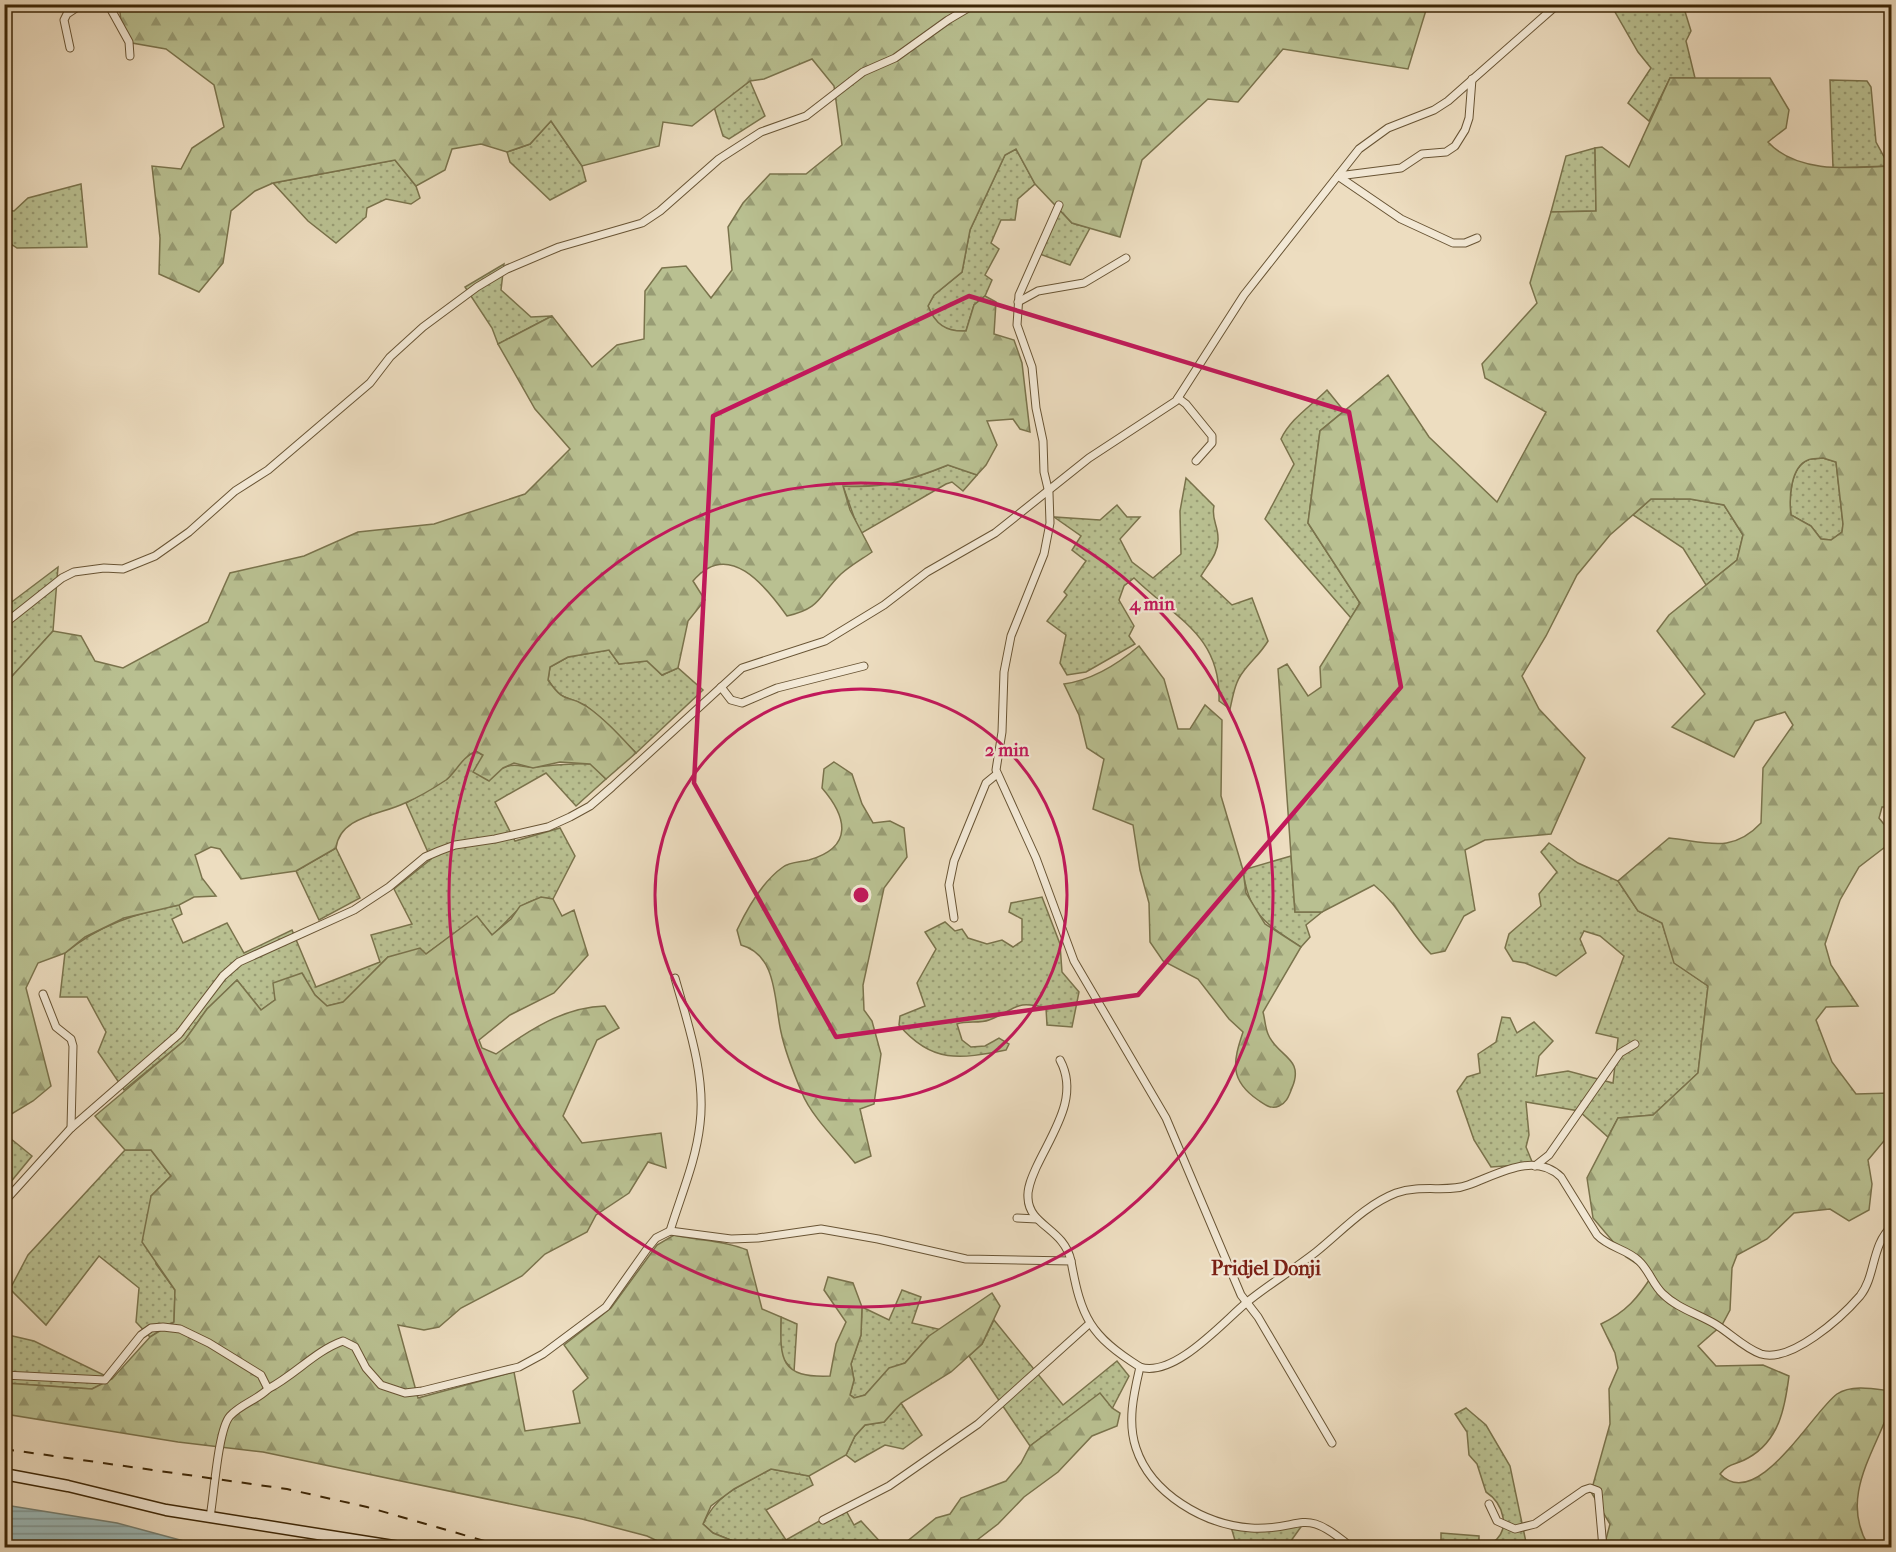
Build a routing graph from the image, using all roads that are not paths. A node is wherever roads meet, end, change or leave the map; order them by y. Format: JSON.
{"nodes":[{"id":1,"x":82,"y":4,"type":"edge"},
{"id":2,"x":108,"y":4,"type":"edge"},
{"id":3,"x":975,"y":4,"type":"edge"},
{"id":4,"x":1558,"y":4,"type":"edge"},
{"id":5,"x":70,"y":48,"type":"dead end"},
{"id":6,"x":130,"y":56,"type":"dead end"},
{"id":7,"x":1472,"y":80,"type":"junction"},
{"id":8,"x":1338,"y":176,"type":"junction"},
{"id":9,"x":1059,"y":204,"type":"dead end"},
{"id":10,"x":1477,"y":238,"type":"dead end"},
{"id":11,"x":1126,"y":258,"type":"dead end"},
{"id":12,"x":1018,"y":302,"type":"junction"},
{"id":13,"x":1178,"y":398,"type":"junction"},
{"id":14,"x":1196,"y":461,"type":"dead end"},
{"id":15,"x":1049,"y":493,"type":"junction"},
{"id":16,"x":4,"y":624,"type":"edge"},
{"id":17,"x":864,"y":666,"type":"dead end"},
{"id":18,"x":721,"y":687,"type":"junction"},
{"id":19,"x":997,"y":774,"type":"junction"},
{"id":20,"x":954,"y":918,"type":"dead end"},
{"id":21,"x":675,"y":978,"type":"dead end"},
{"id":22,"x":43,"y":994,"type":"dead end"},
{"id":23,"x":1635,"y":1044,"type":"dead end"},
{"id":24,"x":1060,"y":1060,"type":"dead end"},
{"id":25,"x":71,"y":1128,"type":"junction"},
{"id":26,"x":1535,"y":1166,"type":"junction"},
{"id":27,"x":4,"y":1202,"type":"edge"},
{"id":28,"x":1017,"y":1218,"type":"dead end"},
{"id":29,"x":1037,"y":1219,"type":"junction"},
{"id":30,"x":1892,"y":1226,"type":"edge"},
{"id":31,"x":670,"y":1231,"type":"junction"},
{"id":32,"x":1071,"y":1261,"type":"junction"},
{"id":33,"x":1247,"y":1303,"type":"junction"},
{"id":34,"x":1089,"y":1324,"type":"junction"},
{"id":35,"x":1140,"y":1367,"type":"junction"},
{"id":36,"x":4,"y":1375,"type":"edge"},
{"id":37,"x":268,"y":1389,"type":"junction"},
{"id":38,"x":1332,"y":1443,"type":"dead end"},
{"id":39,"x":4,"y":1474,"type":"edge"},
{"id":40,"x":1489,"y":1504,"type":"dead end"},
{"id":41,"x":210,"y":1517,"type":"junction"},
{"id":42,"x":823,"y":1521,"type":"dead end"},
{"id":43,"x":406,"y":1548,"type":"edge"},
{"id":44,"x":1352,"y":1548,"type":"edge"},
{"id":45,"x":1604,"y":1548,"type":"edge"}],
"edges":[{"from":1,"to":5,"type":"street"},
{"from":2,"to":6,"type":"street"},
{"from":3,"to":16,"type":"street"},
{"from":4,"to":7,"type":"street"},
{"from":7,"to":8,"type":"street"},
{"from":7,"to":8,"type":"street"},
{"from":8,"to":10,"type":"street"},
{"from":8,"to":13,"type":"street"},
{"from":9,"to":12,"type":"street"},
{"from":11,"to":12,"type":"street"},
{"from":12,"to":15,"type":"street"},
{"from":13,"to":14,"type":"street"},
{"from":13,"to":15,"type":"street"},
{"from":15,"to":18,"type":"street"},
{"from":15,"to":19,"type":"street"},
{"from":17,"to":18,"type":"street"},
{"from":18,"to":25,"type":"street"},
{"from":19,"to":20,"type":"street"},
{"from":19,"to":33,"type":"street"},
{"from":21,"to":31,"type":"street"},
{"from":22,"to":25,"type":"street"},
{"from":23,"to":26,"type":"street"},
{"from":24,"to":29,"type":"street"},
{"from":25,"to":27,"type":"street"},
{"from":26,"to":30,"type":"street"},
{"from":26,"to":33,"type":"street"},
{"from":28,"to":29,"type":"street"},
{"from":29,"to":32,"type":"street"},
{"from":31,"to":32,"type":"street"},
{"from":31,"to":37,"type":"street"},
{"from":32,"to":34,"type":"street"},
{"from":33,"to":35,"type":"street"},
{"from":33,"to":38,"type":"street"},
{"from":34,"to":35,"type":"street"},
{"from":34,"to":42,"type":"street"},
{"from":35,"to":44,"type":"street"},
{"from":36,"to":37,"type":"street"},
{"from":37,"to":41,"type":"street"},
{"from":39,"to":41,"type":"main road"},
{"from":40,"to":45,"type":"street"},
{"from":41,"to":43,"type":"main road"}]}
